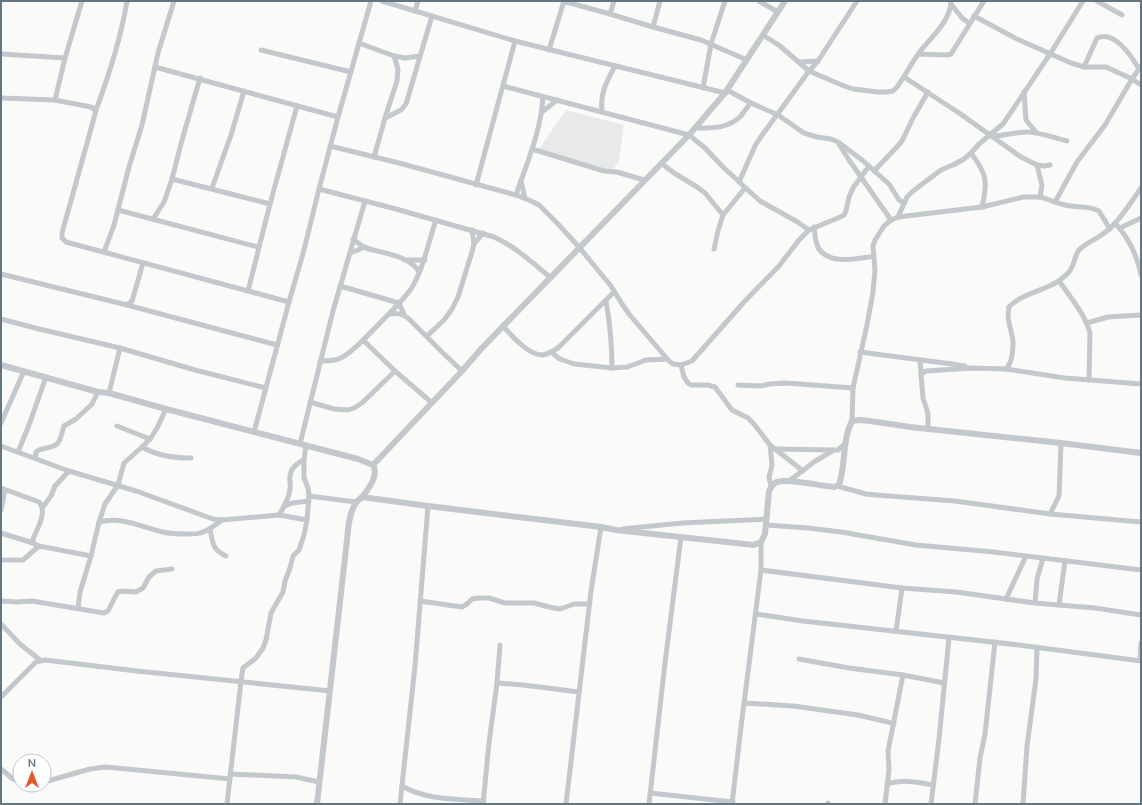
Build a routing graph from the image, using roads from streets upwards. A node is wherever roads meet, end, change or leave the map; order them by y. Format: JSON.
{"nodes":[{"id":1,"x":82,"y":1,"type":"edge"},
{"id":2,"x":127,"y":1,"type":"edge"},
{"id":3,"x":174,"y":1,"type":"edge"},
{"id":4,"x":371,"y":1,"type":"edge"},
{"id":5,"x":382,"y":1,"type":"edge"},
{"id":6,"x":418,"y":1,"type":"edge"},
{"id":7,"x":564,"y":1,"type":"edge"},
{"id":8,"x":614,"y":1,"type":"edge"},
{"id":9,"x":660,"y":1,"type":"edge"},
{"id":10,"x":725,"y":1,"type":"edge"},
{"id":11,"x":759,"y":1,"type":"edge"},
{"id":12,"x":785,"y":1,"type":"edge"},
{"id":13,"x":984,"y":1,"type":"edge"},
{"id":14,"x":1077,"y":1,"type":"edge"},
{"id":15,"x":1083,"y":1,"type":"edge"},
{"id":16,"x":1097,"y":1,"type":"edge"},
{"id":17,"x":855,"y":2,"type":"edge"},
{"id":18,"x":951,"y":2,"type":"edge"},
{"id":19,"x":1080,"y":7,"type":"junction"},
{"id":20,"x":415,"y":11,"type":"junction"},
{"id":21,"x":778,"y":12,"type":"junction"},
{"id":22,"x":610,"y":14,"type":"junction"},
{"id":23,"x":1122,"y":15,"type":"dead end"},
{"id":24,"x":432,"y":16,"type":"junction"},
{"id":25,"x":974,"y":16,"type":"junction"},
{"id":26,"x":969,"y":23,"type":"junction"},
{"id":27,"x":653,"y":27,"type":"junction"},
{"id":28,"x":763,"y":35,"type":"junction"},
{"id":29,"x":515,"y":41,"type":"junction"},
{"id":30,"x":359,"y":43,"type":"junction"},
{"id":31,"x":711,"y":44,"type":"junction"},
{"id":32,"x":261,"y":50,"type":"dead end"},
{"id":33,"x":549,"y":50,"type":"junction"},
{"id":34,"x":1,"y":54,"type":"edge"},
{"id":35,"x":919,"y":54,"type":"junction"},
{"id":36,"x":1050,"y":54,"type":"junction"},
{"id":37,"x":394,"y":56,"type":"junction"},
{"id":38,"x":420,"y":56,"type":"junction"},
{"id":39,"x":65,"y":58,"type":"junction"},
{"id":40,"x":747,"y":60,"type":"junction"},
{"id":41,"x":818,"y":61,"type":"junction"},
{"id":42,"x":800,"y":62,"type":"junction"},
{"id":43,"x":615,"y":66,"type":"junction"},
{"id":44,"x":155,"y":67,"type":"junction"},
{"id":45,"x":1084,"y":67,"type":"junction"},
{"id":46,"x":1140,"y":68,"type":"edge"},
{"id":47,"x":809,"y":71,"type":"junction"},
{"id":48,"x":351,"y":72,"type":"junction"},
{"id":49,"x":904,"y":77,"type":"junction"},
{"id":50,"x":200,"y":78,"type":"junction"},
{"id":51,"x":1132,"y":79,"type":"junction"},
{"id":52,"x":1141,"y":85,"type":"edge"},
{"id":53,"x":503,"y":86,"type":"junction"},
{"id":54,"x":703,"y":88,"type":"junction"},
{"id":55,"x":244,"y":91,"type":"junction"},
{"id":56,"x":726,"y":92,"type":"junction"},
{"id":57,"x":928,"y":92,"type":"junction"},
{"id":58,"x":1024,"y":92,"type":"junction"},
{"id":59,"x":543,"y":97,"type":"junction"},
{"id":60,"x":1,"y":98,"type":"edge"},
{"id":61,"x":55,"y":100,"type":"junction"},
{"id":62,"x":557,"y":100,"type":"junction"},
{"id":63,"x":751,"y":103,"type":"junction"},
{"id":64,"x":297,"y":106,"type":"junction"},
{"id":65,"x":96,"y":110,"type":"junction"},
{"id":66,"x":542,"y":112,"type":"junction"},
{"id":67,"x":602,"y":112,"type":"junction"},
{"id":68,"x":778,"y":115,"type":"junction"},
{"id":69,"x":338,"y":117,"type":"junction"},
{"id":70,"x":385,"y":118,"type":"junction"},
{"id":71,"x":695,"y":128,"type":"junction"},
{"id":72,"x":1036,"y":132,"type":"junction"},
{"id":73,"x":689,"y":135,"type":"junction"},
{"id":74,"x":992,"y":136,"type":"junction"},
{"id":75,"x":1067,"y":141,"type":"dead end"},
{"id":76,"x":838,"y":142,"type":"junction"},
{"id":77,"x":330,"y":146,"type":"junction"},
{"id":78,"x":532,"y":149,"type":"junction"},
{"id":79,"x":971,"y":153,"type":"junction"},
{"id":80,"x":374,"y":157,"type":"junction"},
{"id":81,"x":661,"y":163,"type":"junction"},
{"id":82,"x":1037,"y":165,"type":"junction"},
{"id":83,"x":1050,"y":165,"type":"dead end"},
{"id":84,"x":869,"y":166,"type":"junction"},
{"id":85,"x":874,"y":171,"type":"junction"},
{"id":86,"x":861,"y":177,"type":"junction"},
{"id":87,"x":172,"y":179,"type":"junction"},
{"id":88,"x":644,"y":180,"type":"junction"},
{"id":89,"x":521,"y":181,"type":"junction"},
{"id":90,"x":740,"y":182,"type":"junction"},
{"id":91,"x":476,"y":185,"type":"junction"},
{"id":92,"x":212,"y":188,"type":"junction"},
{"id":93,"x":745,"y":188,"type":"junction"},
{"id":94,"x":1141,"y":188,"type":"edge"},
{"id":95,"x":319,"y":189,"type":"junction"},
{"id":96,"x":516,"y":195,"type":"junction"},
{"id":97,"x":985,"y":196,"type":"junction"},
{"id":98,"x":1040,"y":197,"type":"junction"},
{"id":99,"x":524,"y":198,"type":"junction"},
{"id":100,"x":364,"y":201,"type":"junction"},
{"id":101,"x":1055,"y":202,"type":"junction"},
{"id":102,"x":904,"y":203,"type":"junction"},
{"id":103,"x":270,"y":204,"type":"junction"},
{"id":104,"x":992,"y":205,"type":"junction"},
{"id":105,"x":982,"y":207,"type":"junction"},
{"id":106,"x":118,"y":210,"type":"junction"},
{"id":107,"x":723,"y":215,"type":"junction"},
{"id":108,"x":898,"y":217,"type":"junction"},
{"id":109,"x":1141,"y":218,"type":"edge"},
{"id":110,"x":153,"y":219,"type":"junction"},
{"id":111,"x":436,"y":220,"type":"junction"},
{"id":112,"x":891,"y":220,"type":"junction"},
{"id":113,"x":1115,"y":223,"type":"junction"},
{"id":114,"x":814,"y":227,"type":"junction"},
{"id":115,"x":1120,"y":228,"type":"junction"},
{"id":116,"x":1110,"y":229,"type":"junction"},
{"id":117,"x":472,"y":230,"type":"junction"},
{"id":118,"x":809,"y":230,"type":"junction"},
{"id":119,"x":483,"y":233,"type":"junction"},
{"id":120,"x":353,"y":239,"type":"junction"},
{"id":121,"x":474,"y":244,"type":"junction"},
{"id":122,"x":258,"y":247,"type":"junction"},
{"id":123,"x":365,"y":247,"type":"junction"},
{"id":124,"x":579,"y":247,"type":"junction"},
{"id":125,"x":714,"y":249,"type":"dead end"},
{"id":126,"x":104,"y":252,"type":"junction"},
{"id":127,"x":350,"y":253,"type":"junction"},
{"id":128,"x":874,"y":256,"type":"junction"},
{"id":129,"x":407,"y":260,"type":"junction"},
{"id":130,"x":425,"y":260,"type":"junction"},
{"id":131,"x":143,"y":263,"type":"junction"},
{"id":132,"x":419,"y":272,"type":"junction"},
{"id":133,"x":2,"y":274,"type":"edge"},
{"id":134,"x":1141,"y":275,"type":"edge"},
{"id":135,"x":551,"y":278,"type":"junction"},
{"id":136,"x":1059,"y":281,"type":"junction"},
{"id":137,"x":340,"y":286,"type":"junction"},
{"id":138,"x":248,"y":291,"type":"junction"},
{"id":139,"x":614,"y":292,"type":"junction"},
{"id":140,"x":606,"y":301,"type":"junction"},
{"id":141,"x":289,"y":302,"type":"junction"},
{"id":142,"x":399,"y":303,"type":"junction"},
{"id":143,"x":127,"y":305,"type":"junction"},
{"id":144,"x":389,"y":314,"type":"junction"},
{"id":145,"x":404,"y":315,"type":"junction"},
{"id":146,"x":1141,"y":315,"type":"edge"},
{"id":147,"x":1,"y":319,"type":"edge"},
{"id":148,"x":1087,"y":323,"type":"junction"},
{"id":149,"x":503,"y":326,"type":"junction"},
{"id":150,"x":370,"y":333,"type":"junction"},
{"id":151,"x":427,"y":336,"type":"junction"},
{"id":152,"x":363,"y":340,"type":"junction"},
{"id":153,"x":277,"y":345,"type":"junction"},
{"id":154,"x":369,"y":346,"type":"junction"},
{"id":155,"x":120,"y":348,"type":"junction"},
{"id":156,"x":551,"y":352,"type":"junction"},
{"id":157,"x":860,"y":352,"type":"junction"},
{"id":158,"x":667,"y":359,"type":"junction"},
{"id":159,"x":920,"y":360,"type":"junction"},
{"id":160,"x":320,"y":361,"type":"junction"},
{"id":161,"x":1,"y":365,"type":"edge"},
{"id":162,"x":681,"y":365,"type":"junction"},
{"id":163,"x":612,"y":368,"type":"junction"},
{"id":164,"x":972,"y":368,"type":"junction"},
{"id":165,"x":1006,"y":369,"type":"junction"},
{"id":166,"x":462,"y":370,"type":"junction"},
{"id":167,"x":24,"y":371,"type":"junction"},
{"id":168,"x":395,"y":371,"type":"junction"},
{"id":169,"x":921,"y":374,"type":"junction"},
{"id":170,"x":46,"y":377,"type":"junction"},
{"id":171,"x":1089,"y":380,"type":"junction"},
{"id":172,"x":1141,"y":384,"type":"edge"},
{"id":173,"x":738,"y":385,"type":"dead end"},
{"id":174,"x":266,"y":388,"type":"junction"},
{"id":175,"x":853,"y":388,"type":"junction"},
{"id":176,"x":98,"y":392,"type":"junction"},
{"id":177,"x":109,"y":393,"type":"junction"},
{"id":178,"x":310,"y":402,"type":"junction"},
{"id":179,"x":431,"y":402,"type":"junction"},
{"id":180,"x":166,"y":409,"type":"junction"},
{"id":181,"x":852,"y":421,"type":"junction"},
{"id":182,"x":1,"y":423,"type":"edge"},
{"id":183,"x":117,"y":426,"type":"dead end"},
{"id":184,"x":928,"y":429,"type":"junction"},
{"id":185,"x":254,"y":432,"type":"junction"},
{"id":186,"x":150,"y":439,"type":"junction"},
{"id":187,"x":846,"y":443,"type":"junction"},
{"id":188,"x":1062,"y":443,"type":"junction"},
{"id":189,"x":303,"y":445,"type":"junction"},
{"id":190,"x":1,"y":446,"type":"edge"},
{"id":191,"x":142,"y":447,"type":"junction"},
{"id":192,"x":772,"y":447,"type":"junction"},
{"id":193,"x":834,"y":450,"type":"junction"},
{"id":194,"x":18,"y":452,"type":"junction"},
{"id":195,"x":1141,"y":453,"type":"edge"},
{"id":196,"x":35,"y":458,"type":"junction"},
{"id":197,"x":191,"y":458,"type":"dead end"},
{"id":198,"x":304,"y":460,"type":"junction"},
{"id":199,"x":373,"y":465,"type":"junction"},
{"id":200,"x":68,"y":471,"type":"junction"},
{"id":201,"x":803,"y":471,"type":"junction"},
{"id":202,"x":789,"y":481,"type":"junction"},
{"id":203,"x":118,"y":485,"type":"junction"},
{"id":204,"x":771,"y":486,"type":"junction"},
{"id":205,"x":837,"y":486,"type":"junction"},
{"id":206,"x":3,"y":489,"type":"edge"},
{"id":207,"x":362,"y":497,"type":"junction"},
{"id":208,"x":309,"y":498,"type":"junction"},
{"id":209,"x":356,"y":502,"type":"junction"},
{"id":210,"x":285,"y":506,"type":"junction"},
{"id":211,"x":428,"y":506,"type":"junction"},
{"id":212,"x":42,"y":508,"type":"junction"},
{"id":213,"x":1,"y":510,"type":"edge"},
{"id":214,"x":1050,"y":514,"type":"junction"},
{"id":215,"x":279,"y":515,"type":"junction"},
{"id":216,"x":222,"y":520,"type":"junction"},
{"id":217,"x":307,"y":520,"type":"junction"},
{"id":218,"x":99,"y":522,"type":"junction"},
{"id":219,"x":767,"y":522,"type":"junction"},
{"id":220,"x":1141,"y":522,"type":"edge"},
{"id":221,"x":601,"y":527,"type":"junction"},
{"id":222,"x":210,"y":529,"type":"junction"},
{"id":223,"x":616,"y":530,"type":"junction"},
{"id":224,"x":1,"y":533,"type":"edge"},
{"id":225,"x":681,"y":537,"type":"junction"},
{"id":226,"x":761,"y":542,"type":"junction"},
{"id":227,"x":33,"y":543,"type":"junction"},
{"id":228,"x":39,"y":546,"type":"junction"},
{"id":229,"x":91,"y":556,"type":"junction"},
{"id":230,"x":226,"y":556,"type":"dead end"},
{"id":231,"x":1026,"y":556,"type":"junction"},
{"id":232,"x":1043,"y":558,"type":"junction"},
{"id":233,"x":1,"y":560,"type":"edge"},
{"id":234,"x":1066,"y":561,"type":"junction"},
{"id":235,"x":172,"y":569,"type":"dead end"},
{"id":236,"x":761,"y":570,"type":"junction"},
{"id":237,"x":1141,"y":570,"type":"edge"},
{"id":238,"x":902,"y":588,"type":"junction"},
{"id":239,"x":1006,"y":599,"type":"junction"},
{"id":240,"x":1,"y":600,"type":"edge"},
{"id":241,"x":420,"y":601,"type":"junction"},
{"id":242,"x":1035,"y":603,"type":"junction"},
{"id":243,"x":590,"y":604,"type":"junction"},
{"id":244,"x":1059,"y":605,"type":"junction"},
{"id":245,"x":78,"y":608,"type":"junction"},
{"id":246,"x":756,"y":614,"type":"junction"},
{"id":247,"x":1141,"y":615,"type":"edge"},
{"id":248,"x":1,"y":624,"type":"edge"},
{"id":249,"x":896,"y":631,"type":"junction"},
{"id":250,"x":949,"y":638,"type":"junction"},
{"id":251,"x":995,"y":642,"type":"junction"},
{"id":252,"x":1141,"y":643,"type":"edge"},
{"id":253,"x":500,"y":645,"type":"dead end"},
{"id":254,"x":1037,"y":647,"type":"junction"},
{"id":255,"x":799,"y":659,"type":"dead end"},
{"id":256,"x":40,"y":660,"type":"junction"},
{"id":257,"x":1140,"y":661,"type":"edge"},
{"id":258,"x":903,"y":675,"type":"junction"},
{"id":259,"x":241,"y":681,"type":"junction"},
{"id":260,"x":497,"y":683,"type":"junction"},
{"id":261,"x":944,"y":683,"type":"junction"},
{"id":262,"x":330,"y":692,"type":"junction"},
{"id":263,"x":579,"y":692,"type":"junction"},
{"id":264,"x":1,"y":697,"type":"edge"},
{"id":265,"x":744,"y":703,"type":"junction"},
{"id":266,"x":894,"y":724,"type":"junction"},
{"id":267,"x":1,"y":769,"type":"edge"},
{"id":268,"x":230,"y":776,"type":"junction"},
{"id":269,"x":12,"y":778,"type":"edge"},
{"id":270,"x":52,"y":780,"type":"edge"},
{"id":271,"x":319,"y":782,"type":"junction"},
{"id":272,"x":887,"y":784,"type":"junction"},
{"id":273,"x":933,"y":785,"type":"junction"},
{"id":274,"x":402,"y":786,"type":"junction"},
{"id":275,"x":410,"y":791,"type":"junction"},
{"id":276,"x":650,"y":793,"type":"junction"},
{"id":277,"x":400,"y":795,"type":"junction"},
{"id":278,"x":484,"y":803,"type":"edge"},
{"id":279,"x":733,"y":803,"type":"edge"},
{"id":280,"x":227,"y":804,"type":"edge"},
{"id":281,"x":316,"y":804,"type":"edge"},
{"id":282,"x":400,"y":804,"type":"edge"},
{"id":283,"x":566,"y":804,"type":"edge"},
{"id":284,"x":649,"y":804,"type":"edge"},
{"id":285,"x":885,"y":804,"type":"edge"},
{"id":286,"x":931,"y":804,"type":"edge"},
{"id":287,"x":975,"y":804,"type":"edge"},
{"id":288,"x":1023,"y":804,"type":"edge"}],
"edges":[{"from":1,"to":39,"type":"street"},
{"from":2,"to":65,"type":"street"},
{"from":3,"to":44,"type":"street"},
{"from":4,"to":30,"type":"street"},
{"from":5,"to":20,"type":"street"},
{"from":6,"to":20,"type":"street"},
{"from":7,"to":22,"type":"street"},
{"from":7,"to":33,"type":"street"},
{"from":8,"to":22,"type":"street"},
{"from":9,"to":27,"type":"street"},
{"from":10,"to":31,"type":"street"},
{"from":11,"to":21,"type":"street"},
{"from":12,"to":21,"type":"street"},
{"from":13,"to":25,"type":"street"},
{"from":14,"to":19,"type":"street"},
{"from":15,"to":19,"type":"street"},
{"from":16,"to":23,"type":"street"},
{"from":17,"to":41,"type":"street"},
{"from":18,"to":26,"type":"street"},
{"from":18,"to":35,"type":"street"},
{"from":19,"to":36,"type":"street"},
{"from":20,"to":24,"type":"street"},
{"from":21,"to":28,"type":"street"},
{"from":22,"to":27,"type":"street"},
{"from":24,"to":29,"type":"street"},
{"from":24,"to":38,"type":"street"},
{"from":25,"to":26,"type":"street"},
{"from":25,"to":36,"type":"street"},
{"from":26,"to":35,"type":"street"},
{"from":27,"to":31,"type":"street"},
{"from":28,"to":40,"type":"street"},
{"from":28,"to":42,"type":"street"},
{"from":29,"to":33,"type":"street"},
{"from":29,"to":53,"type":"street"},
{"from":30,"to":37,"type":"street"},
{"from":30,"to":48,"type":"street"},
{"from":31,"to":40,"type":"street"},
{"from":31,"to":54,"type":"street"},
{"from":32,"to":48,"type":"street"},
{"from":33,"to":43,"type":"street"},
{"from":34,"to":39,"type":"street"},
{"from":35,"to":49,"type":"street"},
{"from":36,"to":45,"type":"street"},
{"from":36,"to":58,"type":"street"},
{"from":37,"to":38,"type":"street"},
{"from":37,"to":70,"type":"street"},
{"from":38,"to":70,"type":"street"},
{"from":39,"to":61,"type":"street"},
{"from":40,"to":56,"type":"street"},
{"from":41,"to":42,"type":"street"},
{"from":41,"to":47,"type":"street"},
{"from":42,"to":47,"type":"street"},
{"from":43,"to":54,"type":"street"},
{"from":43,"to":67,"type":"street"},
{"from":44,"to":50,"type":"street"},
{"from":44,"to":106,"type":"street"},
{"from":45,"to":46,"type":"street"},
{"from":45,"to":51,"type":"street"},
{"from":46,"to":51,"type":"street"},
{"from":47,"to":49,"type":"street"},
{"from":47,"to":68,"type":"street"},
{"from":48,"to":69,"type":"street"},
{"from":49,"to":57,"type":"street"},
{"from":50,"to":55,"type":"street"},
{"from":50,"to":87,"type":"street"},
{"from":51,"to":52,"type":"street"},
{"from":51,"to":101,"type":"street"},
{"from":53,"to":59,"type":"street"},
{"from":53,"to":91,"type":"street"},
{"from":54,"to":56,"type":"street"},
{"from":55,"to":64,"type":"street"},
{"from":55,"to":92,"type":"street"},
{"from":56,"to":63,"type":"street"},
{"from":56,"to":71,"type":"street"},
{"from":57,"to":74,"type":"street"},
{"from":57,"to":85,"type":"street"},
{"from":58,"to":72,"type":"street"},
{"from":58,"to":74,"type":"street"},
{"from":59,"to":62,"type":"street"},
{"from":59,"to":66,"type":"street"},
{"from":60,"to":61,"type":"street"},
{"from":61,"to":65,"type":"street"},
{"from":62,"to":66,"type":"street"},
{"from":62,"to":67,"type":"street"},
{"from":63,"to":68,"type":"street"},
{"from":63,"to":71,"type":"street"},
{"from":64,"to":69,"type":"street"},
{"from":64,"to":103,"type":"street"},
{"from":65,"to":126,"type":"street"},
{"from":66,"to":78,"type":"street"},
{"from":67,"to":73,"type":"street"},
{"from":68,"to":76,"type":"street"},
{"from":68,"to":90,"type":"street"},
{"from":69,"to":77,"type":"street"},
{"from":70,"to":80,"type":"street"},
{"from":71,"to":73,"type":"street"},
{"from":72,"to":74,"type":"street"},
{"from":72,"to":75,"type":"street"},
{"from":73,"to":81,"type":"street"},
{"from":73,"to":90,"type":"street"},
{"from":74,"to":79,"type":"street"},
{"from":74,"to":82,"type":"street"},
{"from":76,"to":84,"type":"street"},
{"from":76,"to":86,"type":"street"},
{"from":77,"to":80,"type":"street"},
{"from":77,"to":95,"type":"street"},
{"from":78,"to":88,"type":"street"},
{"from":78,"to":89,"type":"street"},
{"from":79,"to":97,"type":"street"},
{"from":79,"to":102,"type":"street"},
{"from":80,"to":91,"type":"street"},
{"from":81,"to":88,"type":"street"},
{"from":81,"to":107,"type":"street"},
{"from":82,"to":83,"type":"street"},
{"from":82,"to":98,"type":"street"},
{"from":84,"to":85,"type":"street"},
{"from":84,"to":86,"type":"street"},
{"from":85,"to":102,"type":"street"},
{"from":86,"to":112,"type":"street"},
{"from":86,"to":114,"type":"street"},
{"from":87,"to":92,"type":"street"},
{"from":87,"to":110,"type":"street"},
{"from":88,"to":124,"type":"street"},
{"from":89,"to":96,"type":"street"},
{"from":89,"to":99,"type":"street"},
{"from":90,"to":93,"type":"street"},
{"from":91,"to":96,"type":"street"},
{"from":92,"to":103,"type":"street"},
{"from":93,"to":107,"type":"street"},
{"from":93,"to":118,"type":"street"},
{"from":94,"to":113,"type":"street"},
{"from":95,"to":100,"type":"street"},
{"from":95,"to":141,"type":"street"},
{"from":96,"to":99,"type":"street"},
{"from":97,"to":104,"type":"street"},
{"from":97,"to":105,"type":"street"},
{"from":98,"to":101,"type":"street"},
{"from":98,"to":104,"type":"street"},
{"from":99,"to":124,"type":"street"},
{"from":100,"to":111,"type":"street"},
{"from":100,"to":120,"type":"street"},
{"from":101,"to":116,"type":"street"},
{"from":102,"to":108,"type":"street"},
{"from":103,"to":122,"type":"street"},
{"from":104,"to":105,"type":"street"},
{"from":105,"to":108,"type":"street"},
{"from":106,"to":110,"type":"street"},
{"from":106,"to":126,"type":"street"},
{"from":107,"to":125,"type":"street"},
{"from":108,"to":112,"type":"street"},
{"from":109,"to":115,"type":"street"},
{"from":110,"to":122,"type":"street"},
{"from":111,"to":117,"type":"street"},
{"from":111,"to":130,"type":"street"},
{"from":112,"to":128,"type":"street"},
{"from":113,"to":115,"type":"street"},
{"from":113,"to":116,"type":"street"},
{"from":114,"to":118,"type":"street"},
{"from":114,"to":128,"type":"street"},
{"from":115,"to":134,"type":"street"},
{"from":116,"to":136,"type":"street"},
{"from":117,"to":119,"type":"street"},
{"from":117,"to":121,"type":"street"},
{"from":118,"to":162,"type":"street"},
{"from":119,"to":121,"type":"street"},
{"from":119,"to":135,"type":"street"},
{"from":120,"to":123,"type":"street"},
{"from":120,"to":127,"type":"street"},
{"from":121,"to":151,"type":"street"},
{"from":122,"to":138,"type":"street"},
{"from":123,"to":127,"type":"street"},
{"from":123,"to":129,"type":"street"},
{"from":124,"to":135,"type":"street"},
{"from":124,"to":139,"type":"street"},
{"from":126,"to":131,"type":"street"},
{"from":127,"to":137,"type":"street"},
{"from":128,"to":157,"type":"street"},
{"from":129,"to":130,"type":"street"},
{"from":129,"to":132,"type":"street"},
{"from":130,"to":132,"type":"street"},
{"from":131,"to":138,"type":"street"},
{"from":131,"to":143,"type":"street"},
{"from":132,"to":142,"type":"street"},
{"from":133,"to":143,"type":"street"},
{"from":135,"to":149,"type":"street"},
{"from":136,"to":148,"type":"street"},
{"from":136,"to":165,"type":"street"},
{"from":137,"to":142,"type":"street"},
{"from":137,"to":160,"type":"street"},
{"from":138,"to":141,"type":"street"},
{"from":139,"to":140,"type":"street"},
{"from":139,"to":158,"type":"street"},
{"from":140,"to":156,"type":"street"},
{"from":140,"to":163,"type":"street"},
{"from":141,"to":153,"type":"street"},
{"from":142,"to":144,"type":"street"},
{"from":142,"to":145,"type":"street"},
{"from":143,"to":153,"type":"street"},
{"from":144,"to":145,"type":"street"},
{"from":144,"to":150,"type":"street"},
{"from":145,"to":151,"type":"street"},
{"from":146,"to":148,"type":"street"},
{"from":147,"to":155,"type":"street"},
{"from":148,"to":171,"type":"street"},
{"from":149,"to":156,"type":"street"},
{"from":149,"to":166,"type":"street"},
{"from":150,"to":152,"type":"street"},
{"from":150,"to":154,"type":"street"},
{"from":151,"to":166,"type":"street"},
{"from":152,"to":154,"type":"street"},
{"from":152,"to":160,"type":"street"},
{"from":153,"to":174,"type":"street"},
{"from":154,"to":168,"type":"street"},
{"from":155,"to":174,"type":"street"},
{"from":155,"to":177,"type":"street"},
{"from":156,"to":163,"type":"street"},
{"from":157,"to":159,"type":"street"},
{"from":157,"to":175,"type":"street"},
{"from":158,"to":162,"type":"street"},
{"from":158,"to":163,"type":"street"},
{"from":159,"to":164,"type":"street"},
{"from":159,"to":169,"type":"street"},
{"from":160,"to":178,"type":"street"},
{"from":161,"to":167,"type":"street"},
{"from":162,"to":192,"type":"street"},
{"from":164,"to":165,"type":"street"},
{"from":164,"to":169,"type":"street"},
{"from":165,"to":171,"type":"street"},
{"from":166,"to":179,"type":"street"},
{"from":167,"to":170,"type":"street"},
{"from":167,"to":182,"type":"street"},
{"from":168,"to":178,"type":"street"},
{"from":168,"to":179,"type":"street"},
{"from":169,"to":184,"type":"street"},
{"from":170,"to":176,"type":"street"},
{"from":170,"to":194,"type":"street"},
{"from":171,"to":172,"type":"street"},
{"from":173,"to":175,"type":"street"},
{"from":174,"to":185,"type":"street"},
{"from":175,"to":181,"type":"street"},
{"from":176,"to":177,"type":"street"},
{"from":176,"to":196,"type":"street"},
{"from":177,"to":180,"type":"street"},
{"from":178,"to":189,"type":"street"},
{"from":179,"to":199,"type":"street"},
{"from":180,"to":185,"type":"street"},
{"from":180,"to":186,"type":"street"},
{"from":181,"to":184,"type":"street"},
{"from":181,"to":187,"type":"street"},
{"from":183,"to":186,"type":"street"},
{"from":184,"to":188,"type":"street"},
{"from":185,"to":189,"type":"street"},
{"from":186,"to":191,"type":"street"},
{"from":187,"to":193,"type":"street"},
{"from":187,"to":205,"type":"street"},
{"from":188,"to":195,"type":"street"},
{"from":188,"to":214,"type":"street"},
{"from":189,"to":198,"type":"street"},
{"from":189,"to":199,"type":"street"},
{"from":190,"to":194,"type":"street"},
{"from":191,"to":197,"type":"street"},
{"from":191,"to":203,"type":"street"},
{"from":192,"to":193,"type":"street"},
{"from":192,"to":201,"type":"street"},
{"from":192,"to":204,"type":"street"},
{"from":193,"to":201,"type":"street"},
{"from":194,"to":196,"type":"street"},
{"from":196,"to":200,"type":"street"},
{"from":198,"to":208,"type":"street"},
{"from":198,"to":210,"type":"street"},
{"from":199,"to":207,"type":"street"},
{"from":200,"to":203,"type":"street"},
{"from":200,"to":212,"type":"street"},
{"from":201,"to":202,"type":"street"},
{"from":202,"to":204,"type":"street"},
{"from":202,"to":205,"type":"street"},
{"from":203,"to":216,"type":"street"},
{"from":203,"to":218,"type":"street"},
{"from":204,"to":219,"type":"street"},
{"from":205,"to":214,"type":"street"},
{"from":206,"to":212,"type":"street"},
{"from":206,"to":213,"type":"street"},
{"from":207,"to":209,"type":"street"},
{"from":207,"to":211,"type":"street"},
{"from":208,"to":209,"type":"street"},
{"from":208,"to":210,"type":"street"},
{"from":208,"to":217,"type":"street"},
{"from":209,"to":262,"type":"street"},
{"from":210,"to":215,"type":"street"},
{"from":211,"to":221,"type":"street"},
{"from":211,"to":241,"type":"street"},
{"from":212,"to":227,"type":"street"},
{"from":214,"to":220,"type":"street"},
{"from":215,"to":216,"type":"street"},
{"from":215,"to":217,"type":"street"},
{"from":216,"to":222,"type":"street"},
{"from":217,"to":259,"type":"street"},
{"from":218,"to":222,"type":"street"},
{"from":218,"to":229,"type":"street"},
{"from":219,"to":223,"type":"street"},
{"from":219,"to":226,"type":"street"},
{"from":219,"to":231,"type":"street"},
{"from":221,"to":223,"type":"street"},
{"from":221,"to":243,"type":"street"},
{"from":222,"to":230,"type":"street"},
{"from":223,"to":225,"type":"street"},
{"from":224,"to":227,"type":"street"},
{"from":225,"to":226,"type":"street"},
{"from":225,"to":276,"type":"street"},
{"from":226,"to":236,"type":"street"},
{"from":227,"to":228,"type":"street"},
{"from":228,"to":229,"type":"street"},
{"from":228,"to":233,"type":"street"},
{"from":229,"to":245,"type":"street"},
{"from":231,"to":232,"type":"street"},
{"from":231,"to":239,"type":"street"},
{"from":232,"to":234,"type":"street"},
{"from":232,"to":242,"type":"street"},
{"from":234,"to":237,"type":"street"},
{"from":234,"to":244,"type":"street"},
{"from":235,"to":245,"type":"street"},
{"from":236,"to":238,"type":"street"},
{"from":236,"to":246,"type":"street"},
{"from":238,"to":239,"type":"street"},
{"from":238,"to":249,"type":"street"},
{"from":239,"to":242,"type":"street"},
{"from":240,"to":245,"type":"street"},
{"from":241,"to":243,"type":"street"},
{"from":241,"to":274,"type":"street"},
{"from":242,"to":244,"type":"street"},
{"from":243,"to":263,"type":"street"},
{"from":244,"to":247,"type":"street"},
{"from":246,"to":249,"type":"street"},
{"from":246,"to":265,"type":"street"},
{"from":248,"to":256,"type":"street"},
{"from":249,"to":250,"type":"street"},
{"from":250,"to":251,"type":"street"},
{"from":250,"to":261,"type":"street"},
{"from":251,"to":254,"type":"street"},
{"from":251,"to":287,"type":"street"},
{"from":252,"to":257,"type":"street"},
{"from":253,"to":260,"type":"street"},
{"from":254,"to":257,"type":"street"},
{"from":254,"to":288,"type":"street"},
{"from":255,"to":258,"type":"street"},
{"from":256,"to":259,"type":"street"},
{"from":256,"to":264,"type":"street"},
{"from":258,"to":261,"type":"street"},
{"from":258,"to":266,"type":"street"},
{"from":259,"to":262,"type":"street"},
{"from":259,"to":268,"type":"street"},
{"from":260,"to":263,"type":"street"},
{"from":260,"to":278,"type":"street"},
{"from":261,"to":273,"type":"street"},
{"from":262,"to":271,"type":"street"},
{"from":263,"to":283,"type":"street"},
{"from":265,"to":266,"type":"street"},
{"from":265,"to":279,"type":"street"},
{"from":266,"to":272,"type":"street"},
{"from":267,"to":269,"type":"street"},
{"from":268,"to":270,"type":"street"},
{"from":268,"to":271,"type":"street"},
{"from":268,"to":280,"type":"street"},
{"from":271,"to":281,"type":"street"},
{"from":272,"to":273,"type":"street"},
{"from":272,"to":285,"type":"street"},
{"from":273,"to":286,"type":"street"},
{"from":274,"to":275,"type":"street"},
{"from":274,"to":277,"type":"street"},
{"from":275,"to":277,"type":"street"},
{"from":275,"to":278,"type":"street"},
{"from":276,"to":279,"type":"street"},
{"from":276,"to":284,"type":"street"},
{"from":277,"to":282,"type":"street"}]}
